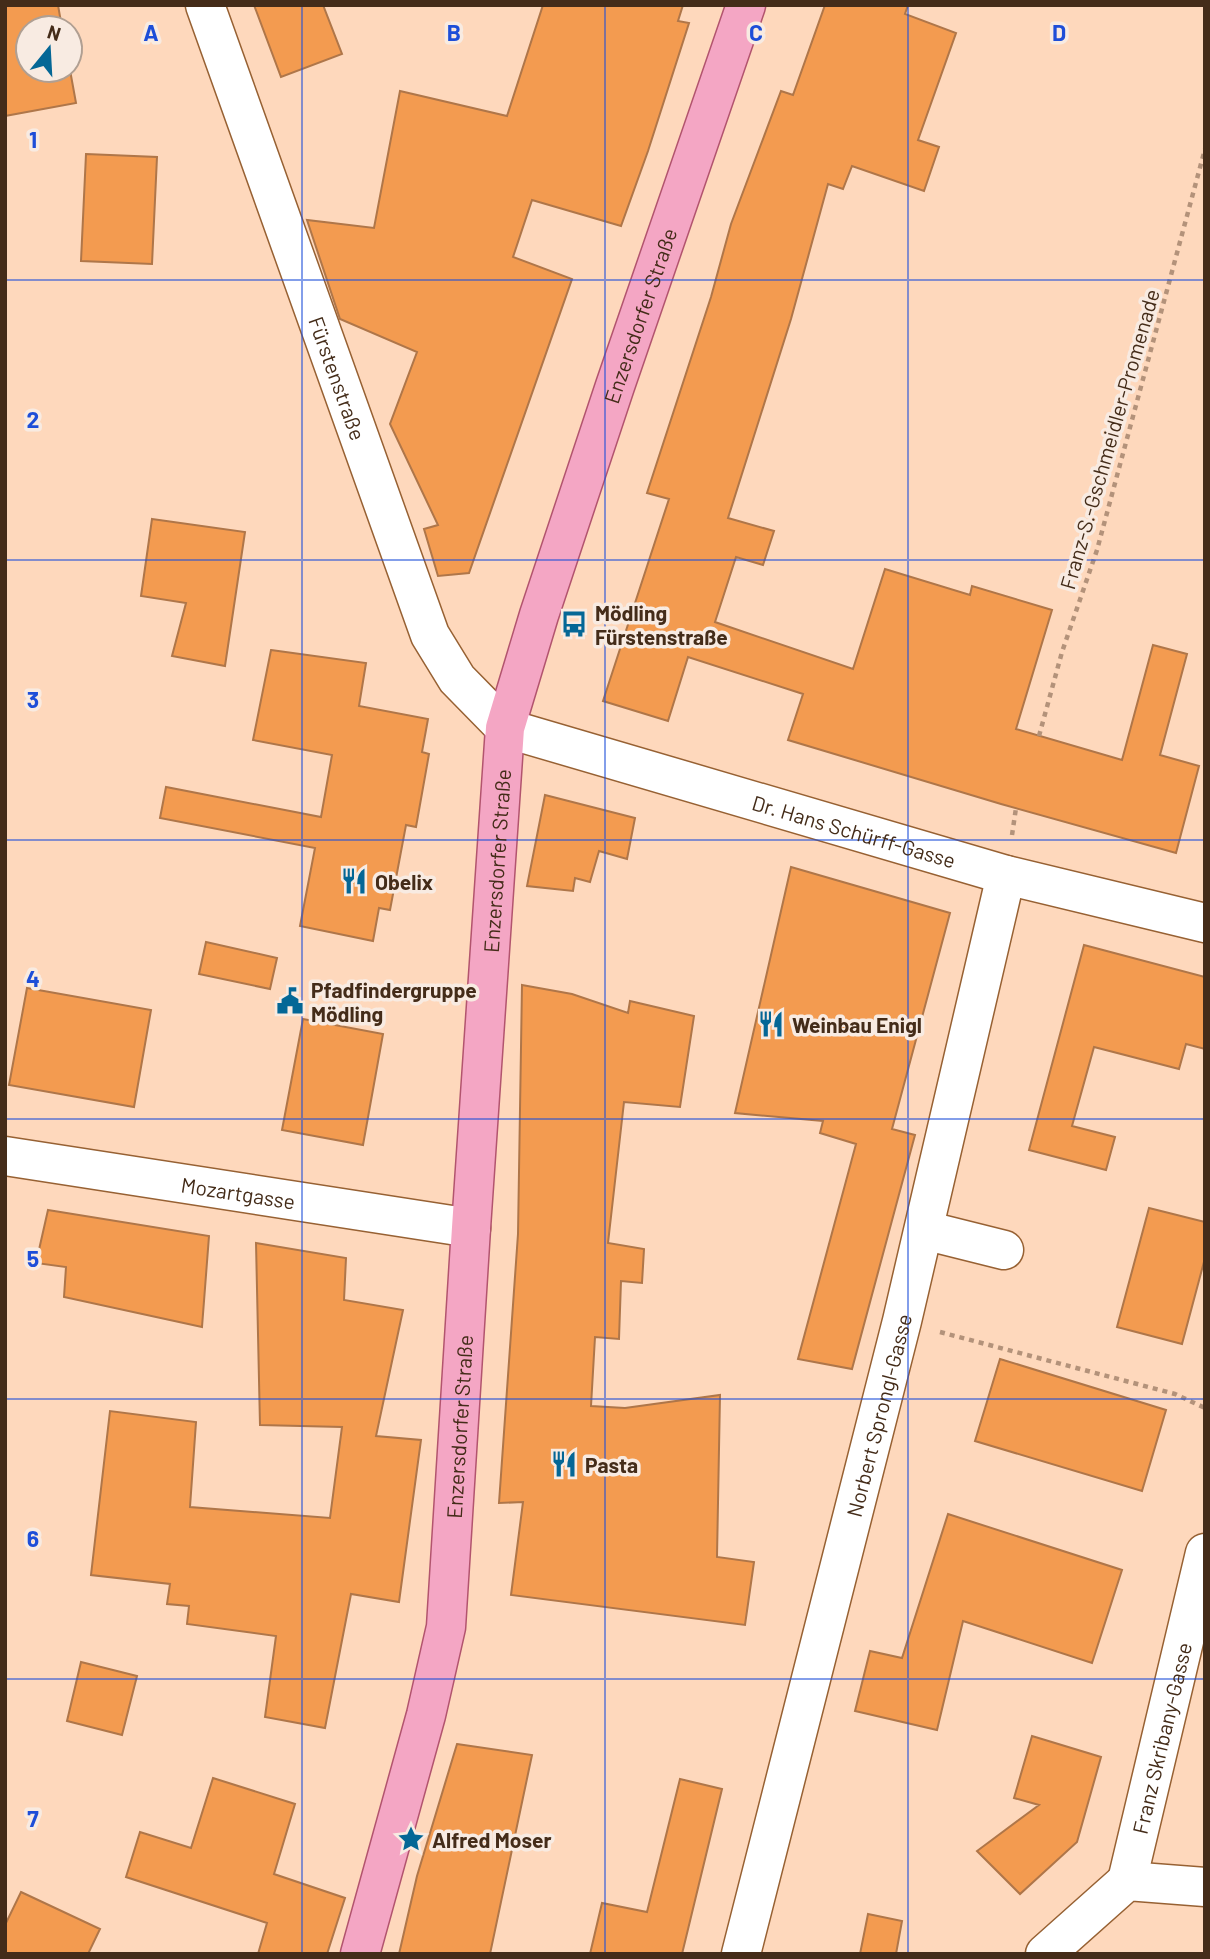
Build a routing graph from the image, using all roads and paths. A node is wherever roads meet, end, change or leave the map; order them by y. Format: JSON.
{"nodes":[{"id":1,"x":205,"y":5,"type":"edge"},
{"id":2,"x":746,"y":5,"type":"edge"},
{"id":3,"x":1205,"y":149,"type":"edge"},
{"id":4,"x":505,"y":728,"type":"junction"},
{"id":5,"x":1039,"y":736,"type":"dead end"},
{"id":6,"x":1006,"y":875,"type":"junction"},
{"id":7,"x":1205,"y":923,"type":"edge"},
{"id":8,"x":5,"y":1156,"type":"edge"},
{"id":9,"x":471,"y":1228,"type":"junction"},
{"id":10,"x":924,"y":1230,"type":"junction"},
{"id":11,"x":1004,"y":1250,"type":"dead end"},
{"id":12,"x":902,"y":1321,"type":"junction"},
{"id":13,"x":1205,"y":1408,"type":"edge"},
{"id":14,"x":1205,"y":1553,"type":"edge"},
{"id":15,"x":1127,"y":1881,"type":"junction"},
{"id":16,"x":1205,"y":1886,"type":"edge"},
{"id":17,"x":360,"y":1954,"type":"edge"},
{"id":18,"x":741,"y":1954,"type":"edge"},
{"id":19,"x":1045,"y":1954,"type":"edge"}],
"edges":[{"from":1,"to":4,"type":"street","name":"Fürstenstraße"},
{"from":2,"to":4,"type":"main road","name":"Enzersdorfer Straße"},
{"from":3,"to":5,"type":"path","name":"Franz-S.-Gschmeidler-Promenade"},
{"from":4,"to":6,"type":"street","name":"Dr. Hans Schürff-Gasse"},
{"from":4,"to":9,"type":"main road","name":"Enzersdorfer Straße"},
{"from":6,"to":7,"type":"street","name":"Dr. Hans Schürff-Gasse"},
{"from":6,"to":10,"type":"street","name":"Norbert Sprongl-Gasse"},
{"from":8,"to":9,"type":"street","name":"Mozartgasse"},
{"from":9,"to":17,"type":"main road","name":"Enzersdorfer Straße"},
{"from":10,"to":11,"type":"street"},
{"from":10,"to":12,"type":"street","name":"Norbert Sprongl-Gasse"},
{"from":12,"to":13,"type":"path"},
{"from":12,"to":18,"type":"street","name":"Norbert Sprongl-Gasse"},
{"from":14,"to":15,"type":"street","name":"Franz Skribany-Gasse"},
{"from":15,"to":16,"type":"street"},
{"from":15,"to":19,"type":"street"}]}
